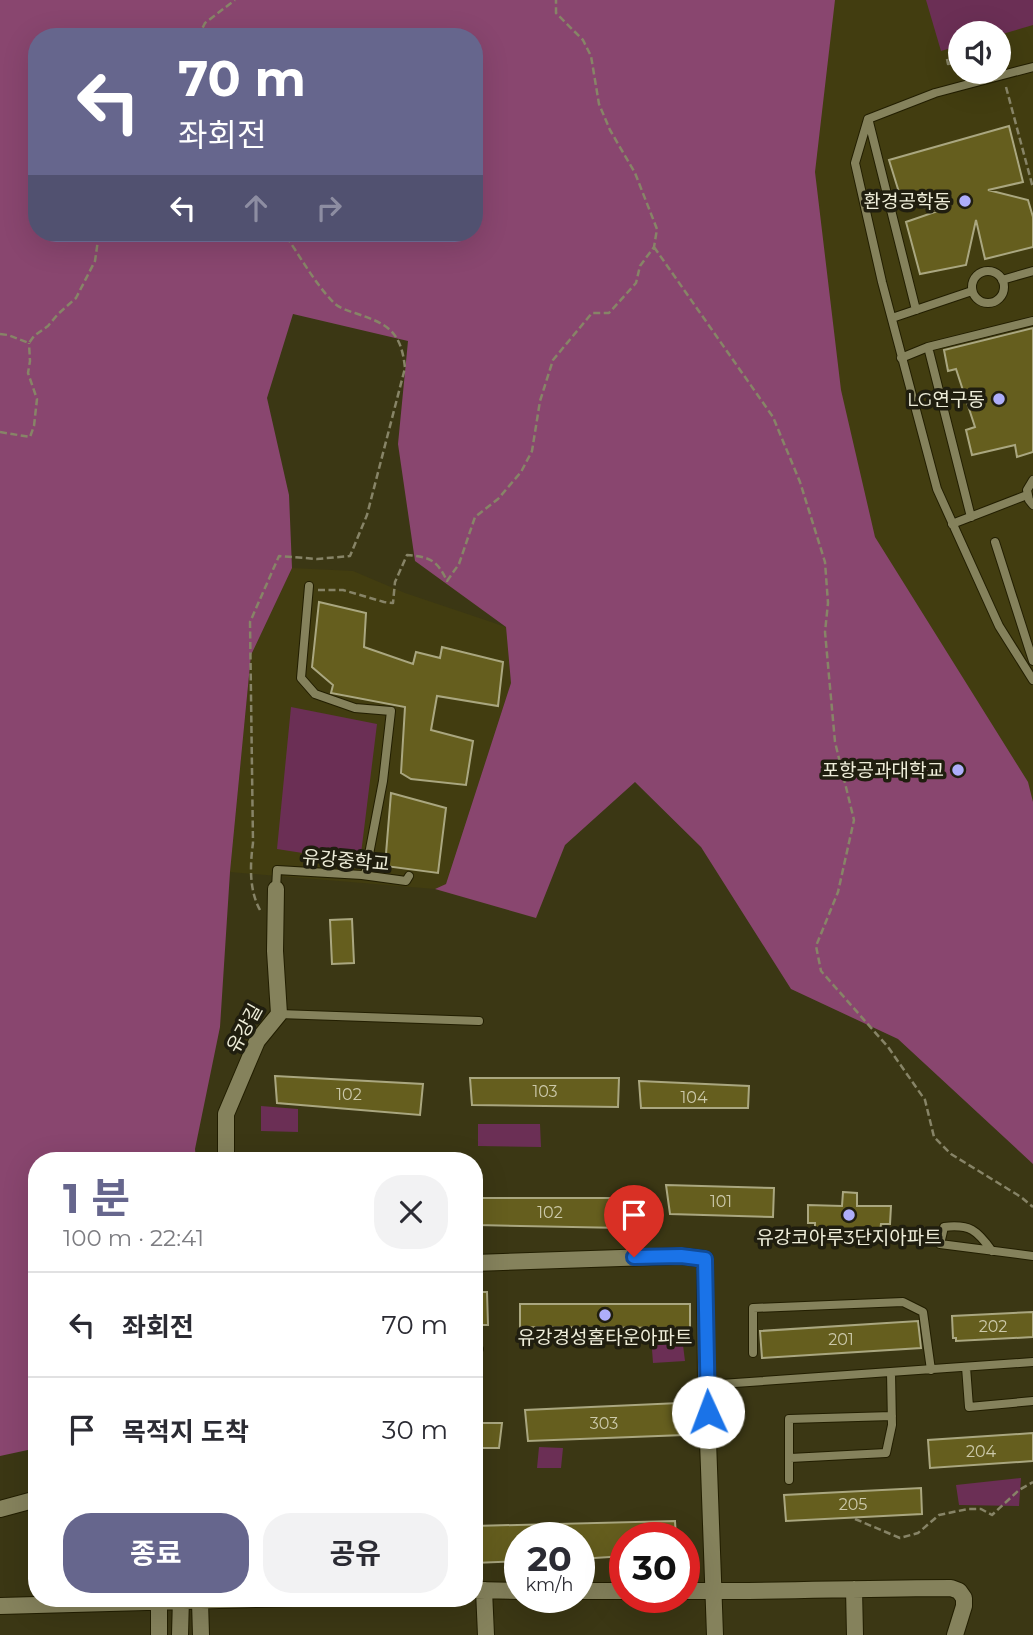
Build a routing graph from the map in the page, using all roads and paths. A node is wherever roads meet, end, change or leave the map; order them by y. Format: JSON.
{"nodes":[{"id":1,"x":235,"y":0,"type":"edge"},
{"id":2,"x":556,"y":0,"type":"edge"},
{"id":3,"x":202,"y":28,"type":"edge"},
{"id":4,"x":947,"y":59,"type":"dead end"},
{"id":5,"x":948,"y":64,"type":"edge"},
{"id":6,"x":1033,"y":69,"type":"edge"},
{"id":7,"x":1011,"y":73,"type":"edge"},
{"id":8,"x":966,"y":84,"type":"edge"},
{"id":9,"x":1005,"y":84,"type":"edge"},
{"id":10,"x":869,"y":119,"type":"junction"},
{"id":11,"x":1032,"y":177,"type":"edge"},
{"id":12,"x":1033,"y":188,"type":"edge"},
{"id":13,"x":98,"y":242,"type":"edge"},
{"id":14,"x":291,"y":242,"type":"edge"},
{"id":15,"x":654,"y":247,"type":"junction"},
{"id":16,"x":1033,"y":271,"type":"edge"},
{"id":17,"x":1002,"y":280,"type":"junction"},
{"id":18,"x":972,"y":291,"type":"junction"},
{"id":19,"x":916,"y":310,"type":"junction"},
{"id":20,"x":892,"y":318,"type":"junction"},
{"id":21,"x":1033,"y":321,"type":"edge"},
{"id":22,"x":0,"y":334,"type":"edge"},
{"id":23,"x":29,"y":343,"type":"junction"},
{"id":24,"x":928,"y":347,"type":"junction"},
{"id":25,"x":901,"y":358,"type":"junction"},
{"id":26,"x":0,"y":432,"type":"edge"},
{"id":27,"x":1033,"y":480,"type":"edge"},
{"id":28,"x":1027,"y":495,"type":"junction"},
{"id":29,"x":1033,"y":505,"type":"edge"},
{"id":30,"x":971,"y":517,"type":"junction"},
{"id":31,"x":952,"y":524,"type":"junction"},
{"id":32,"x":995,"y":542,"type":"dead end"},
{"id":33,"x":309,"y":589,"type":"joint"},
{"id":34,"x":1033,"y":661,"type":"edge"},
{"id":35,"x":1033,"y":680,"type":"edge"},
{"id":36,"x":277,"y":870,"type":"joint"},
{"id":37,"x":365,"y":875,"type":"junction"},
{"id":38,"x":409,"y":876,"type":"dead end"},
{"id":39,"x":276,"y":889,"type":"joint"},
{"id":40,"x":262,"y":915,"type":"dead end"},
{"id":41,"x":279,"y":1014,"type":"junction"},
{"id":42,"x":479,"y":1021,"type":"dead end"},
{"id":43,"x":226,"y":1152,"type":"edge"},
{"id":44,"x":1033,"y":1207,"type":"edge"},
{"id":45,"x":992,"y":1251,"type":"junction"},
{"id":46,"x":1033,"y":1256,"type":"edge"},
{"id":47,"x":483,"y":1264,"type":"edge"},
{"id":48,"x":753,"y":1353,"type":"dead end"},
{"id":49,"x":1033,"y":1362,"type":"edge"},
{"id":50,"x":966,"y":1367,"type":"junction"},
{"id":51,"x":931,"y":1370,"type":"junction"},
{"id":52,"x":891,"y":1372,"type":"junction"},
{"id":53,"x":706,"y":1385,"type":"junction"},
{"id":54,"x":1033,"y":1401,"type":"edge"},
{"id":55,"x":892,"y":1416,"type":"junction"},
{"id":56,"x":790,"y":1458,"type":"junction"},
{"id":57,"x":789,"y":1480,"type":"dead end"},
{"id":58,"x":1033,"y":1482,"type":"edge"},
{"id":59,"x":28,"y":1501,"type":"edge"},
{"id":60,"x":0,"y":1509,"type":"edge"},
{"id":61,"x":855,"y":1519,"type":"dead end"},
{"id":62,"x":854,"y":1589,"type":"junction"},
{"id":63,"x":483,"y":1590,"type":"edge"},
{"id":64,"x":504,"y":1591,"type":"edge"},
{"id":65,"x":700,"y":1592,"type":"edge"},
{"id":66,"x":715,"y":1592,"type":"junction"},
{"id":67,"x":28,"y":1605,"type":"edge"},
{"id":68,"x":0,"y":1606,"type":"edge"},
{"id":69,"x":159,"y":1607,"type":"edge"},
{"id":70,"x":181,"y":1607,"type":"edge"},
{"id":71,"x":200,"y":1607,"type":"edge"},
{"id":72,"x":482,"y":1607,"type":"edge"},
{"id":73,"x":159,"y":1635,"type":"edge"},
{"id":74,"x":180,"y":1635,"type":"edge"},
{"id":75,"x":201,"y":1635,"type":"edge"},
{"id":76,"x":486,"y":1635,"type":"edge"},
{"id":77,"x":715,"y":1635,"type":"edge"},
{"id":78,"x":855,"y":1635,"type":"edge"},
{"id":79,"x":956,"y":1635,"type":"edge"}],
"edges":[{"from":1,"to":3,"type":"path"},
{"from":2,"to":15,"type":"path"},
{"from":4,"to":5,"type":"path"},
{"from":6,"to":7,"type":"lane"},
{"from":8,"to":10,"type":"lane"},
{"from":9,"to":11,"type":"path"},
{"from":10,"to":19,"type":"lane"},
{"from":10,"to":20,"type":"lane"},
{"from":11,"to":12,"type":"path"},
{"from":13,"to":23,"type":"path"},
{"from":14,"to":40,"type":"path"},
{"from":15,"to":33,"type":"path"},
{"from":15,"to":44,"type":"path"},
{"from":16,"to":17,"type":"lane"},
{"from":17,"to":18,"type":"lane"},
{"from":17,"to":18,"type":"lane"},
{"from":18,"to":19,"type":"lane"},
{"from":19,"to":20,"type":"lane"},
{"from":20,"to":25,"type":"lane"},
{"from":21,"to":24,"type":"lane"},
{"from":22,"to":23,"type":"path"},
{"from":23,"to":26,"type":"path"},
{"from":24,"to":25,"type":"lane"},
{"from":24,"to":30,"type":"lane"},
{"from":25,"to":31,"type":"lane"},
{"from":27,"to":28,"type":"lane"},
{"from":28,"to":29,"type":"lane"},
{"from":28,"to":30,"type":"lane"},
{"from":30,"to":31,"type":"lane"},
{"from":31,"to":35,"type":"lane"},
{"from":32,"to":34,"type":"lane"},
{"from":33,"to":37,"type":"lane"},
{"from":36,"to":37,"type":"lane","name":"유강중학교"},
{"from":36,"to":39,"type":"lane","name":"유강길"},
{"from":37,"to":38,"type":"lane","name":"유강중학교"},
{"from":39,"to":41,"type":"street","name":"유강길"},
{"from":41,"to":42,"type":"lane"},
{"from":41,"to":43,"type":"street","name":"유강길"},
{"from":45,"to":45,"type":"lane"},
{"from":45,"to":46,"type":"lane"},
{"from":47,"to":53,"type":"street"},
{"from":48,"to":51,"type":"lane"},
{"from":49,"to":50,"type":"lane"},
{"from":50,"to":51,"type":"lane"},
{"from":50,"to":54,"type":"lane"},
{"from":51,"to":52,"type":"lane"},
{"from":52,"to":53,"type":"lane"},
{"from":52,"to":55,"type":"lane"},
{"from":53,"to":66,"type":"street"},
{"from":55,"to":56,"type":"lane"},
{"from":55,"to":56,"type":"lane"},
{"from":56,"to":57,"type":"lane"},
{"from":58,"to":61,"type":"path"},
{"from":59,"to":60,"type":"street"},
{"from":62,"to":66,"type":"street"},
{"from":62,"to":78,"type":"street"},
{"from":62,"to":79,"type":"street"},
{"from":63,"to":64,"type":"street"},
{"from":65,"to":66,"type":"street"},
{"from":66,"to":77,"type":"street"},
{"from":67,"to":68,"type":"street"},
{"from":69,"to":73,"type":"street"},
{"from":70,"to":74,"type":"street"},
{"from":71,"to":75,"type":"street"},
{"from":72,"to":76,"type":"street"}]}
